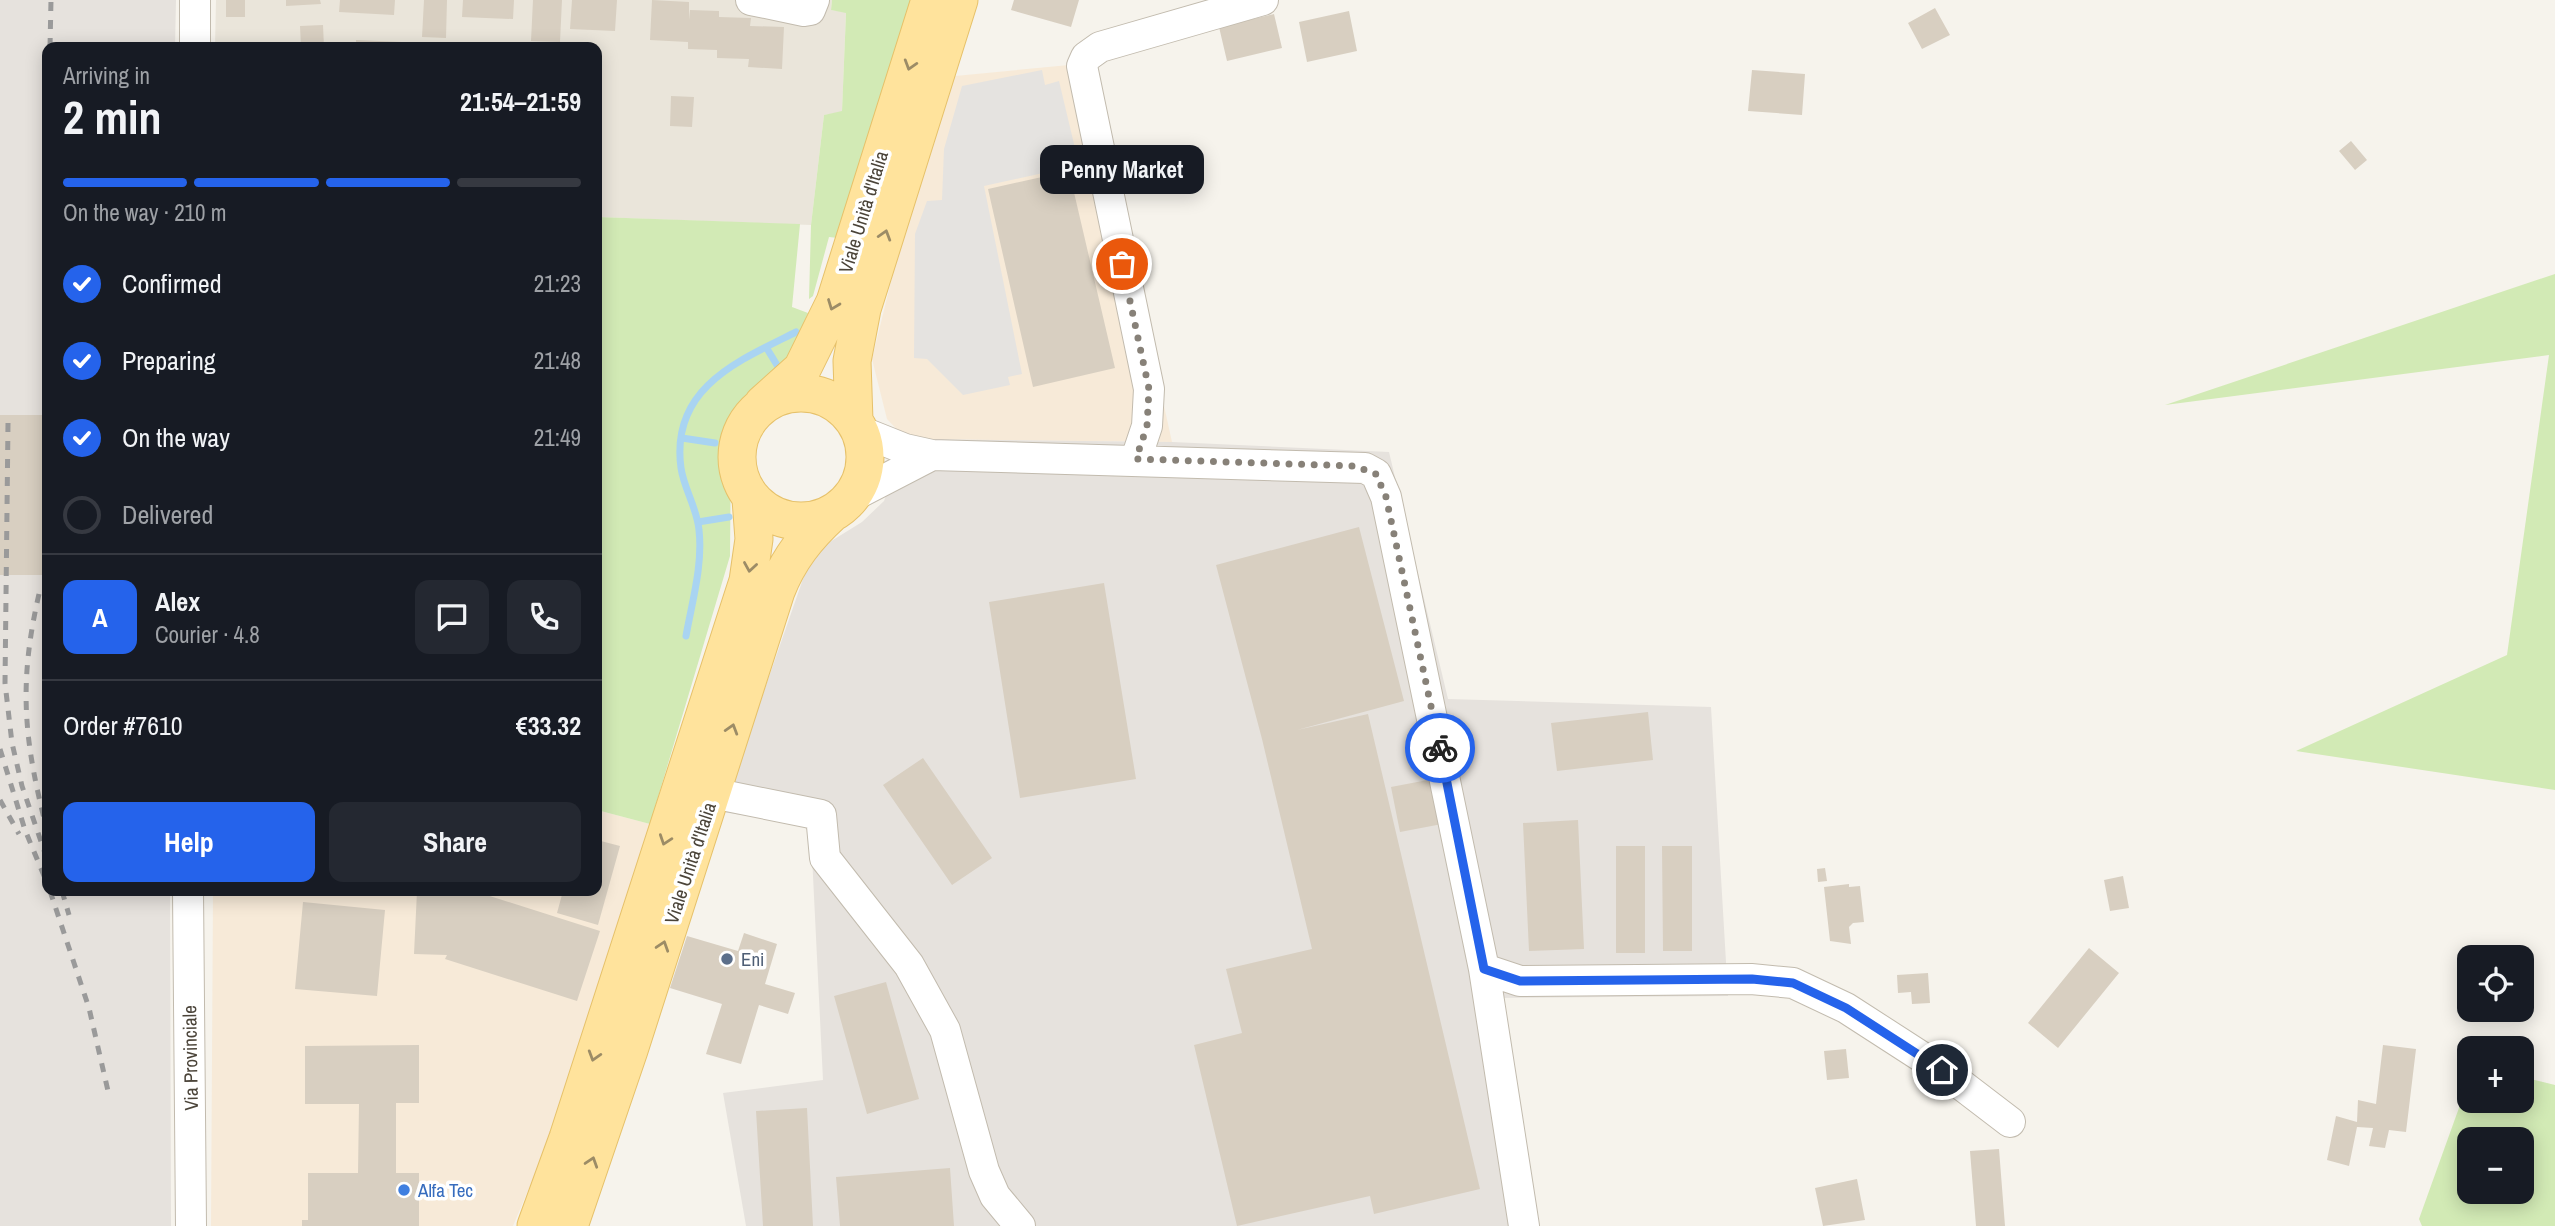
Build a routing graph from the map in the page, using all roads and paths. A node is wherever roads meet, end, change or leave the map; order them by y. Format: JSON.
{"nodes":[{"id":1,"x":195,"y":0,"type":"edge"},
{"id":2,"x":751,"y":0,"type":"edge"},
{"id":3,"x":814,"y":0,"type":"edge"},
{"id":4,"x":930,"y":0,"type":"edge"},
{"id":5,"x":959,"y":0,"type":"edge"},
{"id":6,"x":1263,"y":0,"type":"edge"},
{"id":7,"x":195,"y":42,"type":"edge"},
{"id":8,"x":763,"y":404,"type":"junction"},
{"id":9,"x":857,"y":426,"type":"junction"},
{"id":10,"x":932,"y":455,"type":"junction"},
{"id":11,"x":1136,"y":459,"type":"junction"},
{"id":12,"x":751,"y":499,"type":"junction"},
{"id":13,"x":842,"y":505,"type":"junction"},
{"id":14,"x":712,"y":793,"type":"junction"},
{"id":15,"x":188,"y":896,"type":"edge"},
{"id":16,"x":1484,"y":969,"type":"junction"},
{"id":17,"x":2010,"y":1122,"type":"dead end"},
{"id":18,"x":191,"y":1226,"type":"edge"},
{"id":19,"x":536,"y":1226,"type":"edge"},
{"id":20,"x":569,"y":1226,"type":"edge"},
{"id":21,"x":1020,"y":1226,"type":"edge"},
{"id":22,"x":1524,"y":1226,"type":"edge"}],
"edges":[{"from":1,"to":7,"type":"street"},
{"from":2,"to":3,"type":"street"},
{"from":4,"to":8,"type":"main road","name":"Viale Unità d'Italia","one_way":true},
{"from":9,"to":5,"type":"main road","name":"Viale Unità d'Italia","one_way":true},
{"from":6,"to":11,"type":"street"},
{"from":8,"to":9,"type":"main road"},
{"from":8,"to":12,"type":"main road","name":"Viale Unità d'Italia"},
{"from":9,"to":10,"type":"street"},
{"from":9,"to":13,"type":"main road","name":"Viale Unità d'Italia"},
{"from":10,"to":11,"type":"street"},
{"from":10,"to":13,"type":"street"},
{"from":11,"to":16,"type":"street"},
{"from":12,"to":13,"type":"main road"},
{"from":12,"to":19,"type":"main road","name":"Viale Unità d'Italia","one_way":true},
{"from":14,"to":13,"type":"main road","name":"Viale Unità d'Italia","one_way":true},
{"from":20,"to":14,"type":"main road","name":"Viale Unità d'Italia","one_way":true},
{"from":14,"to":21,"type":"street"},
{"from":15,"to":18,"type":"street","name":"Via Provinciale"},
{"from":16,"to":17,"type":"street"},
{"from":16,"to":22,"type":"street"}]}
